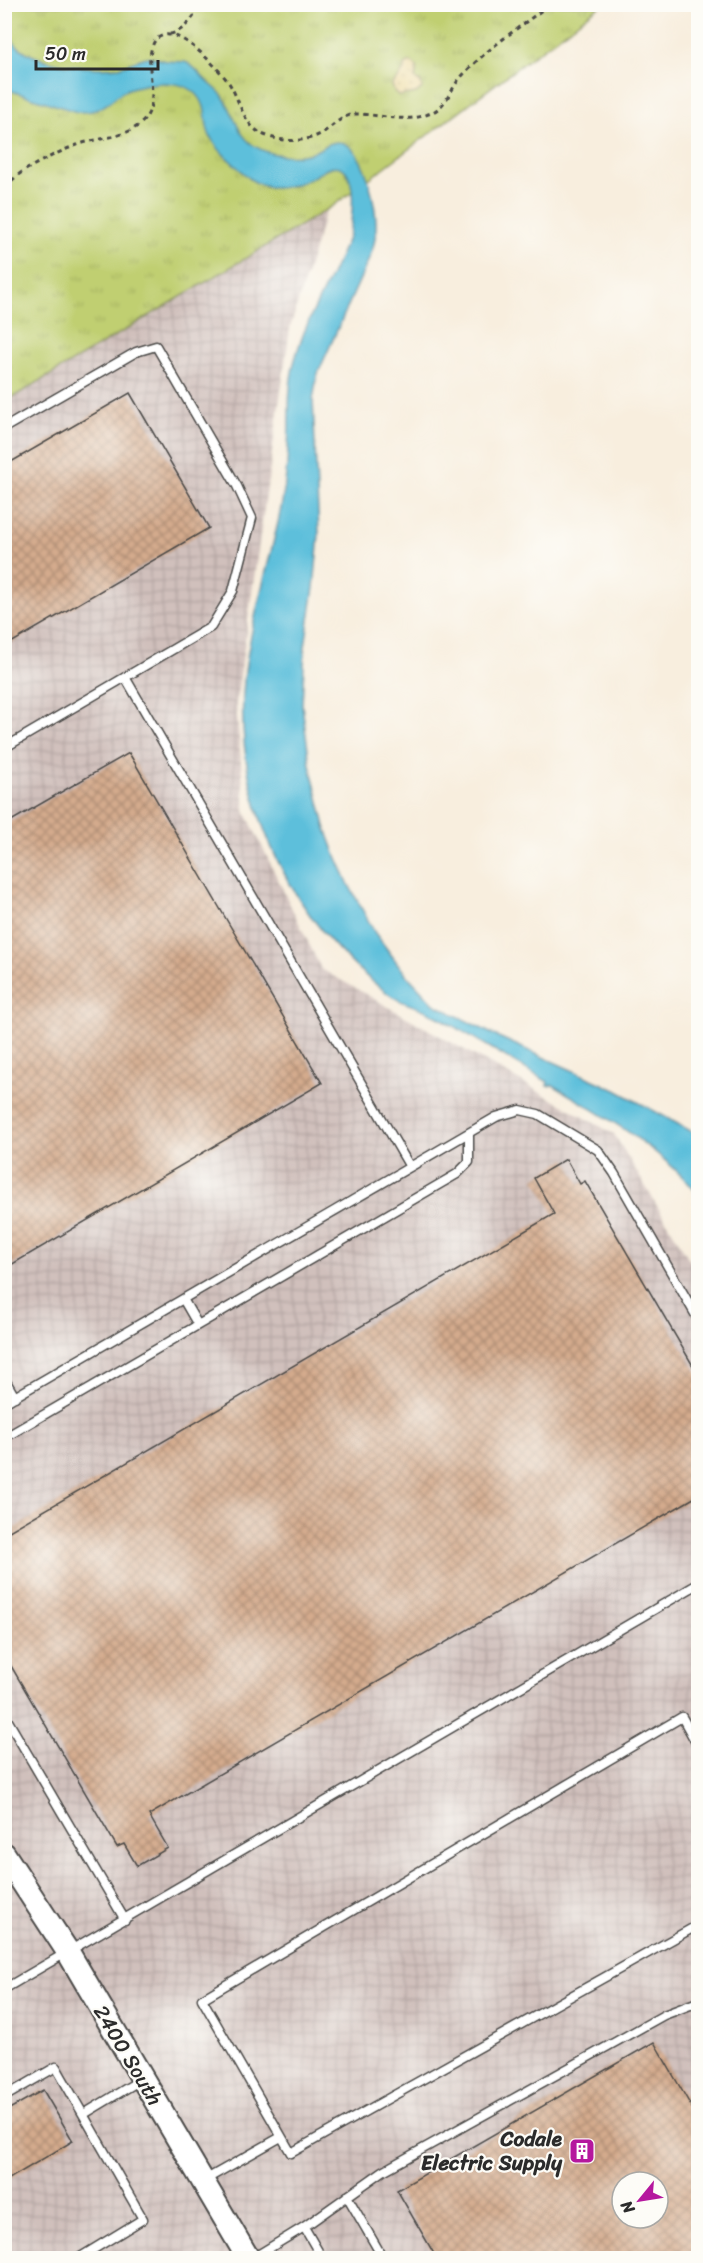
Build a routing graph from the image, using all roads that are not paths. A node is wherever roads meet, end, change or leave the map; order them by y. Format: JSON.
{"nodes":[{"id":1,"x":4,"y":428,"type":"edge"},
{"id":2,"x":125,"y":677,"type":"junction"},
{"id":3,"x":4,"y":748,"type":"edge"},
{"id":4,"x":469,"y":1133,"type":"junction"},
{"id":5,"x":410,"y":1167,"type":"junction"},
{"id":6,"x":183,"y":1299,"type":"junction"},
{"id":7,"x":699,"y":1319,"type":"edge"},
{"id":8,"x":198,"y":1325,"type":"junction"},
{"id":9,"x":4,"y":1378,"type":"edge"},
{"id":10,"x":15,"y":1397,"type":"junction"},
{"id":11,"x":4,"y":1403,"type":"edge"},
{"id":12,"x":4,"y":1438,"type":"edge"},
{"id":13,"x":699,"y":1584,"type":"edge"},
{"id":14,"x":4,"y":1714,"type":"edge"},
{"id":15,"x":699,"y":1746,"type":"edge"},
{"id":16,"x":4,"y":1854,"type":"edge"},
{"id":17,"x":125,"y":1920,"type":"junction"},
{"id":18,"x":699,"y":1925,"type":"edge"},
{"id":19,"x":68,"y":1952,"type":"junction"},
{"id":20,"x":6,"y":1985,"type":"edge"},
{"id":21,"x":699,"y":2002,"type":"edge"},
{"id":22,"x":143,"y":2079,"type":"junction"},
{"id":23,"x":4,"y":2097,"type":"edge"},
{"id":24,"x":84,"y":2114,"type":"junction"},
{"id":25,"x":281,"y":2137,"type":"junction"},
{"id":26,"x":203,"y":2181,"type":"junction"},
{"id":27,"x":348,"y":2196,"type":"junction"},
{"id":28,"x":304,"y":2227,"type":"junction"},
{"id":29,"x":79,"y":2259,"type":"edge"},
{"id":30,"x":248,"y":2259,"type":"edge"},
{"id":31,"x":253,"y":2259,"type":"edge"},
{"id":32,"x":322,"y":2259,"type":"edge"},
{"id":33,"x":383,"y":2259,"type":"edge"}],
"edges":[{"from":1,"to":2,"type":"lane"},
{"from":2,"to":3,"type":"lane"},
{"from":2,"to":5,"type":"lane"},
{"from":4,"to":5,"type":"lane"},
{"from":4,"to":7,"type":"lane"},
{"from":4,"to":8,"type":"lane"},
{"from":5,"to":6,"type":"lane"},
{"from":6,"to":8,"type":"lane"},
{"from":6,"to":10,"type":"lane"},
{"from":8,"to":12,"type":"lane"},
{"from":9,"to":10,"type":"lane"},
{"from":10,"to":11,"type":"lane"},
{"from":13,"to":17,"type":"lane"},
{"from":14,"to":17,"type":"lane"},
{"from":15,"to":25,"type":"lane"},
{"from":16,"to":19,"type":"street","name":"2400 South"},
{"from":17,"to":19,"type":"lane"},
{"from":18,"to":25,"type":"lane"},
{"from":19,"to":20,"type":"lane"},
{"from":19,"to":22,"type":"street","name":"2400 South"},
{"from":21,"to":27,"type":"lane"},
{"from":22,"to":24,"type":"lane"},
{"from":22,"to":26,"type":"street","name":"2400 South"},
{"from":23,"to":24,"type":"lane"},
{"from":24,"to":29,"type":"lane"},
{"from":25,"to":26,"type":"lane"},
{"from":26,"to":30,"type":"street","name":"2400 South"},
{"from":27,"to":28,"type":"lane"},
{"from":27,"to":33,"type":"lane"},
{"from":28,"to":31,"type":"lane"},
{"from":28,"to":32,"type":"lane"}]}
